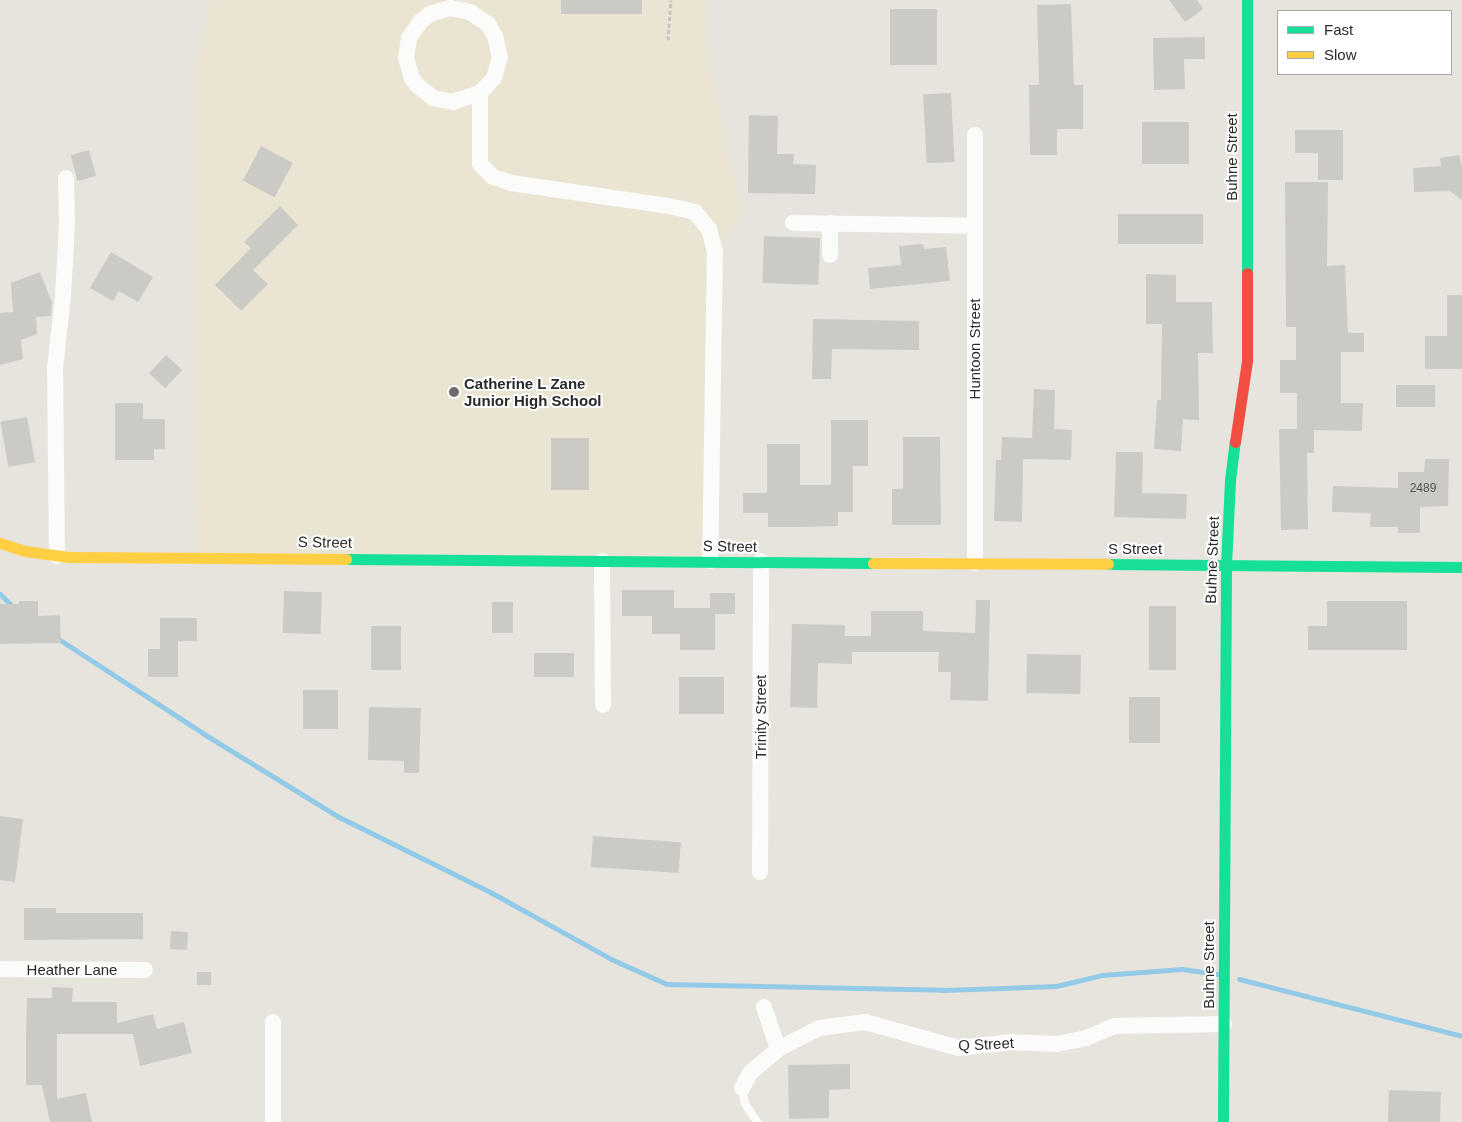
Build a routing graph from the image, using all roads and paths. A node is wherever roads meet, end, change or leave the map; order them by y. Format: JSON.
{"nodes":[{"id":1,"x":671,"y":0,"type":"edge"},
{"id":2,"x":1247,"y":0,"type":"edge"},
{"id":3,"x":668,"y":40,"type":"dead end"},
{"id":4,"x":480,"y":93,"type":"junction"},
{"id":5,"x":975,"y":135,"type":"dead end"},
{"id":6,"x":66,"y":178,"type":"dead end"},
{"id":7,"x":793,"y":223,"type":"dead end"},
{"id":8,"x":830,"y":223,"type":"junction"},
{"id":9,"x":975,"y":226,"type":"junction"},
{"id":10,"x":830,"y":255,"type":"dead end"},
{"id":11,"x":0,"y":542,"type":"edge"},
{"id":12,"x":58,"y":556,"type":"junction"},
{"id":13,"x":602,"y":561,"type":"junction"},
{"id":14,"x":710,"y":561,"type":"junction"},
{"id":15,"x":761,"y":562,"type":"junction"},
{"id":16,"x":975,"y":563,"type":"junction"},
{"id":17,"x":1226,"y":565,"type":"junction"},
{"id":18,"x":1462,"y":567,"type":"edge"},
{"id":19,"x":603,"y":705,"type":"dead end"},
{"id":20,"x":760,"y":872,"type":"dead end"},
{"id":21,"x":0,"y":969,"type":"edge"},
{"id":22,"x":145,"y":970,"type":"dead end"},
{"id":23,"x":764,"y":1007,"type":"dead end"},
{"id":24,"x":273,"y":1022,"type":"dead end"},
{"id":25,"x":1224,"y":1024,"type":"junction"},
{"id":26,"x":778,"y":1049,"type":"junction"},
{"id":27,"x":742,"y":1088,"type":"joint"},
{"id":28,"x":273,"y":1122,"type":"edge"},
{"id":29,"x":757,"y":1122,"type":"edge"},
{"id":30,"x":1223,"y":1122,"type":"edge"}],
"edges":[{"from":1,"to":3,"type":"path"},
{"from":2,"to":17,"type":"main road","name":"Buhne Street"},
{"from":4,"to":4,"type":"street"},
{"from":4,"to":14,"type":"street"},
{"from":5,"to":9,"type":"street","name":"Huntoon Street"},
{"from":6,"to":12,"type":"street"},
{"from":7,"to":8,"type":"street"},
{"from":8,"to":9,"type":"street"},
{"from":8,"to":10,"type":"street"},
{"from":9,"to":16,"type":"street","name":"Huntoon Street"},
{"from":11,"to":12,"type":"main road","name":"S Street"},
{"from":12,"to":13,"type":"main road","name":"S Street"},
{"from":13,"to":14,"type":"main road","name":"S Street"},
{"from":13,"to":19,"type":"street"},
{"from":14,"to":15,"type":"main road","name":"S Street"},
{"from":15,"to":16,"type":"main road","name":"S Street"},
{"from":15,"to":20,"type":"street","name":"Trinity Street"},
{"from":16,"to":17,"type":"main road","name":"S Street"},
{"from":17,"to":18,"type":"main road","name":"S Street"},
{"from":17,"to":25,"type":"main road","name":"Buhne Street"},
{"from":21,"to":22,"type":"street","name":"Heather Lane"},
{"from":23,"to":26,"type":"street"},
{"from":24,"to":28,"type":"street"},
{"from":25,"to":26,"type":"street","name":"Q Street"},
{"from":25,"to":30,"type":"main road","name":"Buhne Street"},
{"from":26,"to":27,"type":"street","name":"Q Street"},
{"from":27,"to":29,"type":"lane"}]}
